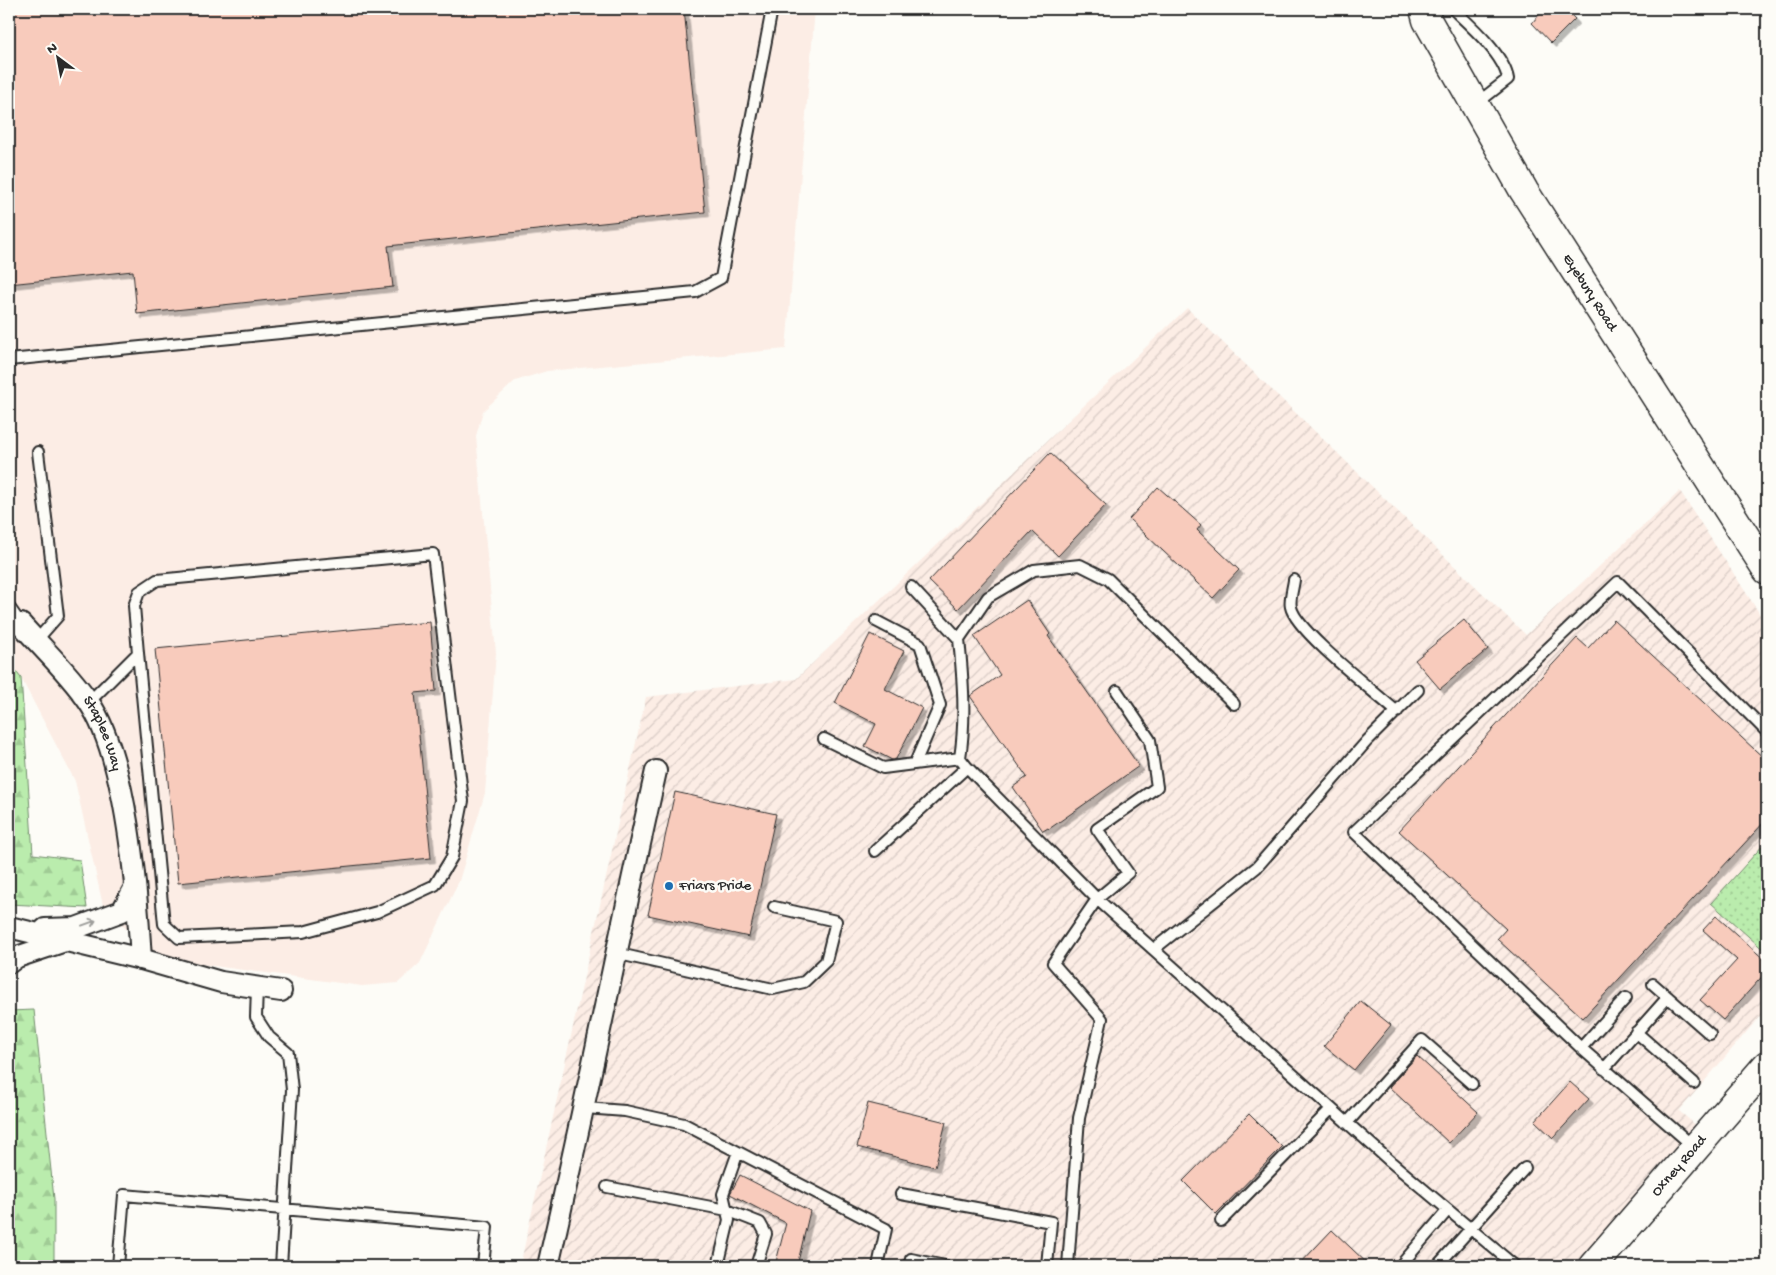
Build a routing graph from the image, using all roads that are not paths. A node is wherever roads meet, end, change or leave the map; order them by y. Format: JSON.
{"nodes":[{"id":1,"x":772,"y":9,"type":"edge"},
{"id":2,"x":1424,"y":9,"type":"edge"},
{"id":3,"x":1453,"y":9,"type":"edge"},
{"id":4,"x":1475,"y":105,"type":"junction"},
{"id":5,"x":9,"y":360,"type":"edge"},
{"id":6,"x":38,"y":452,"type":"dead end"},
{"id":7,"x":1767,"y":570,"type":"edge"},
{"id":8,"x":1294,"y":580,"type":"dead end"},
{"id":9,"x":911,"y":587,"type":"dead end"},
{"id":10,"x":9,"y":607,"type":"edge"},
{"id":11,"x":876,"y":621,"type":"dead end"},
{"id":12,"x":21,"y":624,"type":"joint"},
{"id":13,"x":959,"y":639,"type":"junction"},
{"id":14,"x":36,"y":641,"type":"junction"},
{"id":15,"x":138,"y":652,"type":"junction"},
{"id":16,"x":1118,"y":690,"type":"dead end"},
{"id":17,"x":1418,"y":690,"type":"dead end"},
{"id":18,"x":89,"y":702,"type":"junction"},
{"id":19,"x":1234,"y":704,"type":"dead end"},
{"id":20,"x":1397,"y":712,"type":"junction"},
{"id":21,"x":1767,"y":732,"type":"edge"},
{"id":22,"x":824,"y":739,"type":"dead end"},
{"id":23,"x":915,"y":763,"type":"junction"},
{"id":24,"x":964,"y":763,"type":"junction"},
{"id":25,"x":656,"y":771,"type":"dead end"},
{"id":26,"x":875,"y":851,"type":"dead end"},
{"id":27,"x":135,"y":887,"type":"junction"},
{"id":28,"x":1098,"y":899,"type":"junction"},
{"id":29,"x":774,"y":907,"type":"dead end"},
{"id":30,"x":16,"y":929,"type":"edge"},
{"id":31,"x":64,"y":941,"type":"junction"},
{"id":32,"x":1154,"y":949,"type":"junction"},
{"id":33,"x":616,"y":953,"type":"junction"},
{"id":34,"x":141,"y":960,"type":"junction"},
{"id":35,"x":9,"y":963,"type":"edge"},
{"id":36,"x":1653,"y":984,"type":"dead end"},
{"id":37,"x":257,"y":987,"type":"junction"},
{"id":38,"x":281,"y":992,"type":"dead end"},
{"id":39,"x":1668,"y":997,"type":"junction"},
{"id":40,"x":1626,"y":998,"type":"dead end"},
{"id":41,"x":1636,"y":1032,"type":"junction"},
{"id":42,"x":1710,"y":1034,"type":"dead end"},
{"id":43,"x":1580,"y":1048,"type":"junction"},
{"id":44,"x":1767,"y":1065,"type":"edge"},
{"id":45,"x":1604,"y":1069,"type":"junction"},
{"id":46,"x":1694,"y":1083,"type":"dead end"},
{"id":47,"x":1472,"y":1084,"type":"dead end"},
{"id":48,"x":585,"y":1108,"type":"junction"},
{"id":49,"x":1331,"y":1109,"type":"junction"},
{"id":50,"x":1347,"y":1122,"type":"junction"},
{"id":51,"x":1695,"y":1148,"type":"junction"},
{"id":52,"x":738,"y":1152,"type":"junction"},
{"id":53,"x":1525,"y":1168,"type":"dead end"},
{"id":54,"x":607,"y":1187,"type":"dead end"},
{"id":55,"x":902,"y":1194,"type":"dead end"},
{"id":56,"x":285,"y":1210,"type":"junction"},
{"id":57,"x":727,"y":1210,"type":"junction"},
{"id":58,"x":1448,"y":1210,"type":"junction"},
{"id":59,"x":1221,"y":1221,"type":"dead end"},
{"id":60,"x":1470,"y":1229,"type":"junction"},
{"id":61,"x":118,"y":1266,"type":"edge"},
{"id":62,"x":281,"y":1266,"type":"edge"},
{"id":63,"x":483,"y":1266,"type":"edge"},
{"id":64,"x":548,"y":1266,"type":"edge"},
{"id":65,"x":718,"y":1266,"type":"edge"},
{"id":66,"x":756,"y":1266,"type":"edge"},
{"id":67,"x":878,"y":1266,"type":"edge"},
{"id":68,"x":910,"y":1266,"type":"edge"},
{"id":69,"x":945,"y":1266,"type":"edge"},
{"id":70,"x":1048,"y":1266,"type":"edge"},
{"id":71,"x":1068,"y":1266,"type":"edge"},
{"id":72,"x":1400,"y":1266,"type":"edge"},
{"id":73,"x":1437,"y":1266,"type":"edge"},
{"id":74,"x":1514,"y":1266,"type":"edge"},
{"id":75,"x":1594,"y":1266,"type":"edge"}],
"edges":[{"from":1,"to":5,"type":"lane"},
{"from":2,"to":4,"type":"street","name":"Eyebury Road"},
{"from":3,"to":4,"type":"lane"},
{"from":4,"to":7,"type":"street","name":"Eyebury Road"},
{"from":6,"to":14,"type":"lane"},
{"from":8,"to":20,"type":"lane"},
{"from":9,"to":13,"type":"lane"},
{"from":10,"to":12,"type":"lane","name":"Staplee Way"},
{"from":11,"to":23,"type":"lane"},
{"from":12,"to":14,"type":"street","name":"Staplee Way"},
{"from":13,"to":19,"type":"lane"},
{"from":13,"to":24,"type":"lane"},
{"from":14,"to":18,"type":"street","name":"Staplee Way"},
{"from":15,"to":15,"type":"lane"},
{"from":15,"to":18,"type":"lane"},
{"from":16,"to":28,"type":"lane"},
{"from":17,"to":20,"type":"lane"},
{"from":18,"to":27,"type":"street","name":"Staplee Way"},
{"from":20,"to":32,"type":"lane"},
{"from":21,"to":43,"type":"lane"},
{"from":22,"to":23,"type":"lane"},
{"from":23,"to":24,"type":"lane"},
{"from":24,"to":26,"type":"lane"},
{"from":24,"to":28,"type":"lane"},
{"from":25,"to":33,"type":"street"},
{"from":30,"to":27,"type":"street","one_way":true},
{"from":27,"to":34,"type":"street","name":"Staplee Way"},
{"from":28,"to":32,"type":"lane"},
{"from":28,"to":71,"type":"lane"},
{"from":29,"to":33,"type":"lane"},
{"from":30,"to":31,"type":"street"},
{"from":31,"to":34,"type":"street"},
{"from":31,"to":35,"type":"street"},
{"from":32,"to":49,"type":"lane"},
{"from":33,"to":48,"type":"street"},
{"from":34,"to":37,"type":"street"},
{"from":36,"to":39,"type":"lane"},
{"from":37,"to":38,"type":"street"},
{"from":37,"to":56,"type":"lane"},
{"from":39,"to":41,"type":"lane"},
{"from":39,"to":42,"type":"lane"},
{"from":40,"to":43,"type":"lane"},
{"from":41,"to":45,"type":"lane"},
{"from":41,"to":46,"type":"lane"},
{"from":43,"to":45,"type":"lane"},
{"from":44,"to":51,"type":"street","name":"Oxney Road"},
{"from":45,"to":51,"type":"lane"},
{"from":47,"to":50,"type":"lane"},
{"from":48,"to":52,"type":"lane"},
{"from":48,"to":64,"type":"street"},
{"from":49,"to":50,"type":"lane"},
{"from":49,"to":59,"type":"lane"},
{"from":50,"to":58,"type":"lane"},
{"from":51,"to":75,"type":"street","name":"Oxney Road"},
{"from":52,"to":57,"type":"lane"},
{"from":52,"to":67,"type":"lane"},
{"from":53,"to":60,"type":"lane"},
{"from":54,"to":57,"type":"lane"},
{"from":55,"to":70,"type":"lane"},
{"from":56,"to":61,"type":"lane"},
{"from":56,"to":62,"type":"lane"},
{"from":56,"to":63,"type":"lane"},
{"from":57,"to":65,"type":"lane"},
{"from":57,"to":66,"type":"lane"},
{"from":58,"to":60,"type":"lane"},
{"from":58,"to":72,"type":"lane"},
{"from":60,"to":73,"type":"lane"},
{"from":60,"to":74,"type":"lane"},
{"from":68,"to":69,"type":"lane"}]}
